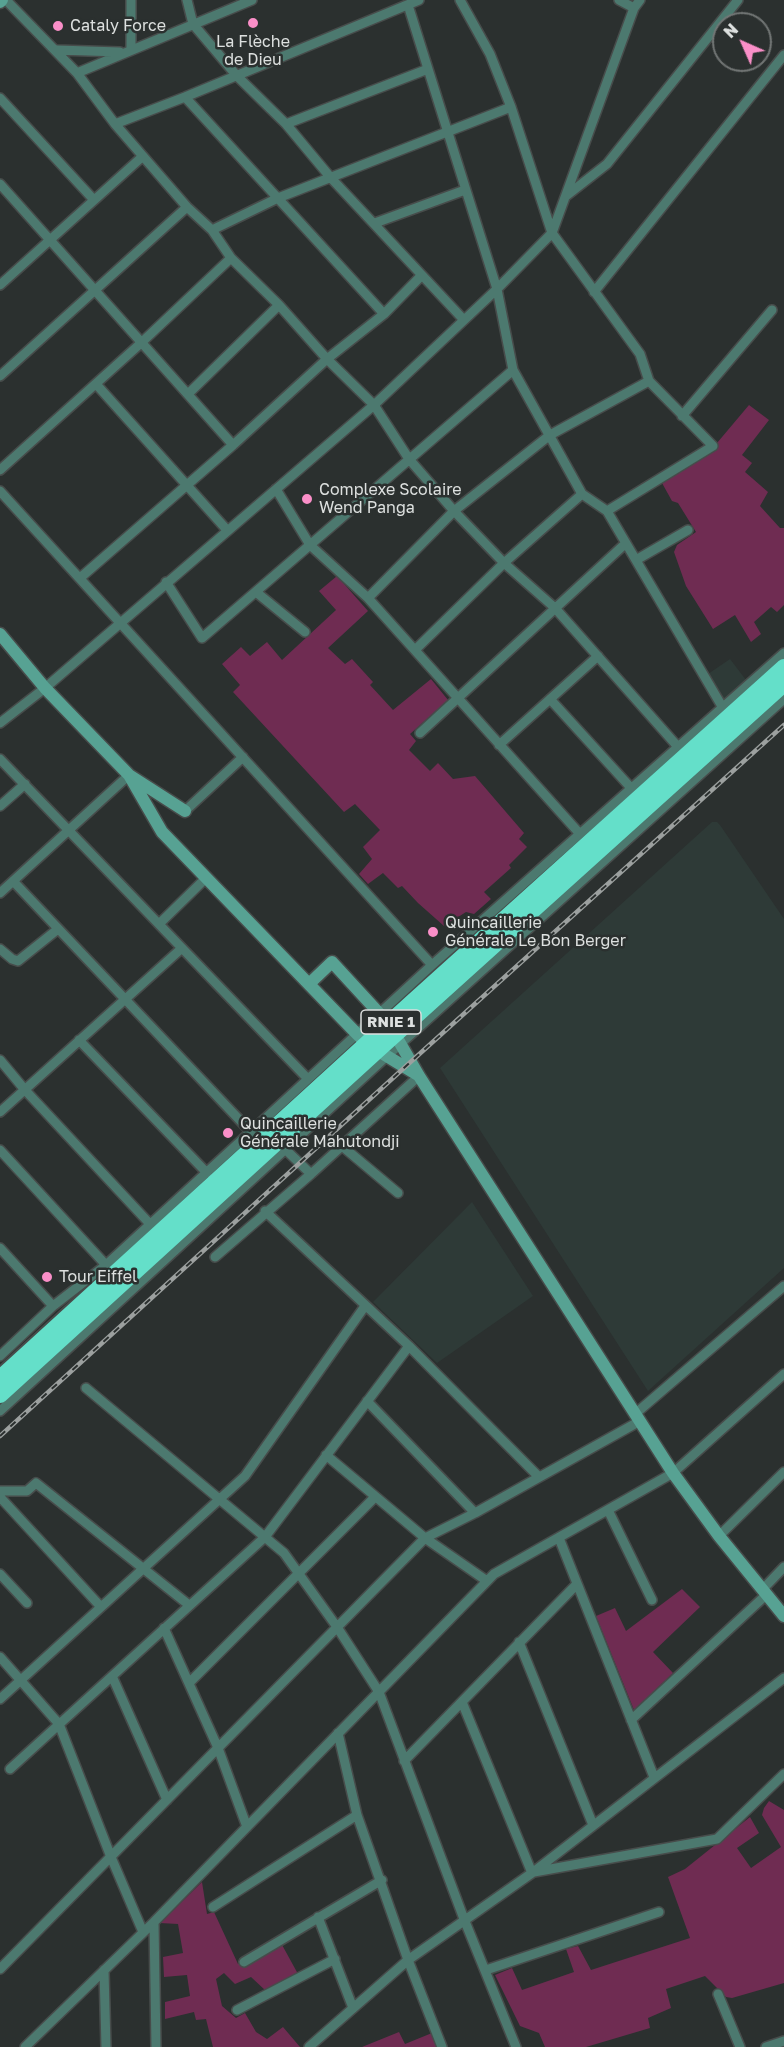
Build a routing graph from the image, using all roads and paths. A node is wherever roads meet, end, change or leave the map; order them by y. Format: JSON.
{"nodes":[{"id":1,"x":131,"y":0,"type":"edge"},
{"id":2,"x":187,"y":0,"type":"edge"},
{"id":3,"x":252,"y":0,"type":"edge"},
{"id":4,"x":419,"y":0,"type":"edge"},
{"id":5,"x":460,"y":0,"type":"edge"},
{"id":6,"x":619,"y":0,"type":"edge"},
{"id":7,"x":640,"y":0,"type":"edge"},
{"id":8,"x":738,"y":0,"type":"edge"},
{"id":9,"x":2,"y":1,"type":"edge"},
{"id":10,"x":408,"y":5,"type":"junction"},
{"id":11,"x":634,"y":8,"type":"junction"},
{"id":12,"x":193,"y":24,"type":"junction"},
{"id":13,"x":57,"y":50,"type":"junction"},
{"id":14,"x":127,"y":51,"type":"junction"},
{"id":15,"x":784,"y":55,"type":"edge"},
{"id":16,"x":428,"y":69,"type":"junction"},
{"id":17,"x":77,"y":73,"type":"junction"},
{"id":18,"x":237,"y":76,"type":"junction"},
{"id":19,"x":185,"y":97,"type":"junction"},
{"id":20,"x":0,"y":98,"type":"edge"},
{"id":21,"x":511,"y":107,"type":"junction"},
{"id":22,"x":115,"y":124,"type":"junction"},
{"id":23,"x":286,"y":124,"type":"junction"},
{"id":24,"x":448,"y":133,"type":"junction"},
{"id":25,"x":143,"y":156,"type":"junction"},
{"id":26,"x":331,"y":178,"type":"junction"},
{"id":27,"x":0,"y":184,"type":"edge"},
{"id":28,"x":465,"y":189,"type":"junction"},
{"id":29,"x":565,"y":197,"type":"junction"},
{"id":30,"x":278,"y":198,"type":"junction"},
{"id":31,"x":94,"y":200,"type":"junction"},
{"id":32,"x":187,"y":207,"type":"junction"},
{"id":33,"x":375,"y":223,"type":"junction"},
{"id":34,"x":212,"y":230,"type":"junction"},
{"id":35,"x":552,"y":233,"type":"junction"},
{"id":36,"x":49,"y":241,"type":"junction"},
{"id":37,"x":231,"y":258,"type":"junction"},
{"id":38,"x":421,"y":276,"type":"junction"},
{"id":39,"x":0,"y":284,"type":"edge"},
{"id":40,"x":497,"y":289,"type":"junction"},
{"id":41,"x":94,"y":291,"type":"junction"},
{"id":42,"x":594,"y":292,"type":"junction"},
{"id":43,"x":279,"y":305,"type":"junction"},
{"id":44,"x":772,"y":310,"type":"dead end"},
{"id":45,"x":384,"y":314,"type":"junction"},
{"id":46,"x":463,"y":319,"type":"junction"},
{"id":47,"x":141,"y":343,"type":"junction"},
{"id":48,"x":327,"y":359,"type":"junction"},
{"id":49,"x":513,"y":370,"type":"junction"},
{"id":50,"x":0,"y":376,"type":"edge"},
{"id":51,"x":649,"y":381,"type":"junction"},
{"id":52,"x":96,"y":384,"type":"junction"},
{"id":53,"x":188,"y":394,"type":"junction"},
{"id":54,"x":374,"y":405,"type":"junction"},
{"id":55,"x":682,"y":416,"type":"junction"},
{"id":56,"x":550,"y":435,"type":"junction"},
{"id":57,"x":233,"y":445,"type":"junction"},
{"id":58,"x":410,"y":459,"type":"junction"},
{"id":59,"x":0,"y":470,"type":"edge"},
{"id":60,"x":187,"y":485,"type":"junction"},
{"id":61,"x":276,"y":489,"type":"junction"},
{"id":62,"x":582,"y":494,"type":"junction"},
{"id":63,"x":2,"y":497,"type":"edge"},
{"id":64,"x":454,"y":511,"type":"junction"},
{"id":65,"x":607,"y":511,"type":"junction"},
{"id":66,"x":227,"y":530,"type":"junction"},
{"id":67,"x":688,"y":530,"type":"dead end"},
{"id":68,"x":626,"y":543,"type":"junction"},
{"id":69,"x":310,"y":545,"type":"junction"},
{"id":70,"x":636,"y":560,"type":"junction"},
{"id":71,"x":504,"y":563,"type":"junction"},
{"id":72,"x":80,"y":578,"type":"junction"},
{"id":73,"x":166,"y":582,"type":"junction"},
{"id":74,"x":256,"y":592,"type":"junction"},
{"id":75,"x":368,"y":598,"type":"junction"},
{"id":76,"x":555,"y":608,"type":"junction"},
{"id":77,"x":120,"y":623,"type":"junction"},
{"id":78,"x":305,"y":632,"type":"dead end"},
{"id":79,"x":0,"y":634,"type":"edge"},
{"id":80,"x":416,"y":650,"type":"junction"},
{"id":81,"x":784,"y":653,"type":"edge"},
{"id":82,"x":597,"y":656,"type":"junction"},
{"id":83,"x":784,"y":667,"type":"edge"},
{"id":84,"x":784,"y":684,"type":"edge"},
{"id":85,"x":45,"y":688,"type":"junction"},
{"id":86,"x":459,"y":698,"type":"junction"},
{"id":87,"x":550,"y":699,"type":"junction"},
{"id":88,"x":784,"y":699,"type":"edge"},
{"id":89,"x":723,"y":708,"type":"junction"},
{"id":90,"x":0,"y":723,"type":"edge"},
{"id":91,"x":420,"y":733,"type":"dead end"},
{"id":92,"x":499,"y":745,"type":"junction"},
{"id":93,"x":679,"y":748,"type":"junction"},
{"id":94,"x":243,"y":757,"type":"junction"},
{"id":95,"x":0,"y":759,"type":"edge"},
{"id":96,"x":129,"y":775,"type":"junction"},
{"id":97,"x":25,"y":784,"type":"junction"},
{"id":98,"x":632,"y":789,"type":"junction"},
{"id":99,"x":0,"y":806,"type":"edge"},
{"id":100,"x":185,"y":811,"type":"joint"},
{"id":101,"x":69,"y":830,"type":"junction"},
{"id":102,"x":580,"y":834,"type":"junction"},
{"id":103,"x":207,"y":878,"type":"junction"},
{"id":104,"x":13,"y":881,"type":"junction"},
{"id":105,"x":0,"y":893,"type":"edge"},
{"id":106,"x":159,"y":924,"type":"junction"},
{"id":107,"x":58,"y":929,"type":"junction"},
{"id":108,"x":182,"y":948,"type":"junction"},
{"id":109,"x":0,"y":949,"type":"edge"},
{"id":110,"x":432,"y":965,"type":"junction"},
{"id":111,"x":309,"y":984,"type":"junction"},
{"id":112,"x":125,"y":999,"type":"junction"},
{"id":113,"x":391,"y":1029,"type":"junction"},
{"id":114,"x":79,"y":1040,"type":"junction"},
{"id":115,"x":372,"y":1046,"type":"junction"},
{"id":116,"x":0,"y":1060,"type":"edge"},
{"id":117,"x":419,"y":1076,"type":"junction"},
{"id":118,"x":308,"y":1079,"type":"junction"},
{"id":119,"x":25,"y":1090,"type":"junction"},
{"id":120,"x":0,"y":1112,"type":"edge"},
{"id":121,"x":251,"y":1132,"type":"junction"},
{"id":122,"x":342,"y":1146,"type":"junction"},
{"id":123,"x":0,"y":1150,"type":"edge"},
{"id":124,"x":286,"y":1150,"type":"junction"},
{"id":125,"x":207,"y":1173,"type":"junction"},
{"id":126,"x":311,"y":1174,"type":"junction"},
{"id":127,"x":398,"y":1193,"type":"dead end"},
{"id":128,"x":265,"y":1211,"type":"junction"},
{"id":129,"x":150,"y":1224,"type":"junction"},
{"id":130,"x":0,"y":1248,"type":"edge"},
{"id":131,"x":215,"y":1257,"type":"dead end"},
{"id":132,"x":106,"y":1265,"type":"junction"},
{"id":133,"x":784,"y":1286,"type":"edge"},
{"id":134,"x":53,"y":1306,"type":"junction"},
{"id":135,"x":365,"y":1306,"type":"junction"},
{"id":136,"x":409,"y":1346,"type":"junction"},
{"id":137,"x":0,"y":1356,"type":"edge"},
{"id":138,"x":784,"y":1374,"type":"edge"},
{"id":139,"x":0,"y":1378,"type":"edge"},
{"id":140,"x":86,"y":1388,"type":"dead end"},
{"id":141,"x":0,"y":1395,"type":"edge"},
{"id":142,"x":367,"y":1401,"type":"junction"},
{"id":143,"x":0,"y":1411,"type":"edge"},
{"id":144,"x":638,"y":1417,"type":"junction"},
{"id":145,"x":326,"y":1455,"type":"junction"},
{"id":146,"x":784,"y":1472,"type":"edge"},
{"id":147,"x":673,"y":1473,"type":"junction"},
{"id":148,"x":539,"y":1477,"type":"junction"},
{"id":149,"x":0,"y":1491,"type":"edge"},
{"id":150,"x":0,"y":1497,"type":"edge"},
{"id":151,"x":375,"y":1497,"type":"junction"},
{"id":152,"x":219,"y":1499,"type":"junction"},
{"id":153,"x":608,"y":1510,"type":"junction"},
{"id":154,"x":475,"y":1513,"type":"junction"},
{"id":155,"x":719,"y":1536,"type":"junction"},
{"id":156,"x":265,"y":1537,"type":"junction"},
{"id":157,"x":425,"y":1538,"type":"junction"},
{"id":158,"x":559,"y":1538,"type":"junction"},
{"id":159,"x":784,"y":1567,"type":"edge"},
{"id":160,"x":144,"y":1568,"type":"junction"},
{"id":161,"x":0,"y":1574,"type":"edge"},
{"id":162,"x":298,"y":1574,"type":"junction"},
{"id":163,"x":487,"y":1581,"type":"junction"},
{"id":164,"x":577,"y":1584,"type":"junction"},
{"id":165,"x":764,"y":1593,"type":"junction"},
{"id":166,"x":652,"y":1600,"type":"dead end"},
{"id":167,"x":27,"y":1603,"type":"dead end"},
{"id":168,"x":189,"y":1605,"type":"junction"},
{"id":169,"x":101,"y":1607,"type":"junction"},
{"id":170,"x":784,"y":1616,"type":"edge"},
{"id":171,"x":337,"y":1627,"type":"junction"},
{"id":172,"x":164,"y":1628,"type":"junction"},
{"id":173,"x":519,"y":1642,"type":"junction"},
{"id":174,"x":0,"y":1657,"type":"edge"},
{"id":175,"x":112,"y":1676,"type":"junction"},
{"id":176,"x":784,"y":1678,"type":"edge"},
{"id":177,"x":21,"y":1680,"type":"junction"},
{"id":178,"x":189,"y":1683,"type":"junction"},
{"id":179,"x":379,"y":1692,"type":"junction"},
{"id":180,"x":0,"y":1699,"type":"edge"},
{"id":181,"x":462,"y":1702,"type":"junction"},
{"id":182,"x":631,"y":1720,"type":"junction"},
{"id":183,"x":59,"y":1724,"type":"junction"},
{"id":184,"x":338,"y":1733,"type":"junction"},
{"id":185,"x":218,"y":1748,"type":"junction"},
{"id":186,"x":404,"y":1761,"type":"junction"},
{"id":187,"x":10,"y":1769,"type":"dead end"},
{"id":188,"x":784,"y":1774,"type":"edge"},
{"id":189,"x":654,"y":1777,"type":"junction"},
{"id":190,"x":167,"y":1800,"type":"junction"},
{"id":191,"x":357,"y":1815,"type":"junction"},
{"id":192,"x":593,"y":1825,"type":"junction"},
{"id":193,"x":247,"y":1827,"type":"junction"},
{"id":194,"x":111,"y":1857,"type":"junction"},
{"id":195,"x":532,"y":1873,"type":"junction"},
{"id":196,"x":382,"y":1880,"type":"junction"},
{"id":197,"x":213,"y":1907,"type":"dead end"},
{"id":198,"x":659,"y":1912,"type":"dead end"},
{"id":199,"x":318,"y":1917,"type":"junction"},
{"id":200,"x":464,"y":1919,"type":"junction"},
{"id":201,"x":154,"y":1922,"type":"junction"},
{"id":202,"x":143,"y":1932,"type":"junction"},
{"id":203,"x":335,"y":1959,"type":"junction"},
{"id":204,"x":408,"y":1960,"type":"junction"},
{"id":205,"x":244,"y":1962,"type":"dead end"},
{"id":206,"x":2,"y":1963,"type":"edge"},
{"id":207,"x":104,"y":1970,"type":"junction"},
{"id":208,"x":486,"y":1970,"type":"junction"},
{"id":209,"x":718,"y":1994,"type":"dead end"},
{"id":210,"x":353,"y":2008,"type":"junction"},
{"id":211,"x":237,"y":2010,"type":"dead end"},
{"id":212,"x":784,"y":2041,"type":"edge"},
{"id":213,"x":29,"y":2045,"type":"edge"},
{"id":214,"x":106,"y":2047,"type":"edge"},
{"id":215,"x":156,"y":2047,"type":"edge"},
{"id":216,"x":309,"y":2047,"type":"edge"},
{"id":217,"x":442,"y":2047,"type":"edge"},
{"id":218,"x":516,"y":2047,"type":"edge"},
{"id":219,"x":740,"y":2047,"type":"edge"},
{"id":220,"x":766,"y":2047,"type":"edge"}],
"edges":[{"from":1,"to":14,"type":"street"},
{"from":2,"to":12,"type":"street"},
{"from":3,"to":12,"type":"street"},
{"from":4,"to":10,"type":"street"},
{"from":5,"to":21,"type":"street"},
{"from":6,"to":11,"type":"street"},
{"from":7,"to":11,"type":"street"},
{"from":8,"to":29,"type":"street"},
{"from":9,"to":13,"type":"street"},
{"from":10,"to":16,"type":"street"},
{"from":10,"to":18,"type":"street"},
{"from":11,"to":29,"type":"street"},
{"from":12,"to":14,"type":"street"},
{"from":12,"to":18,"type":"street"},
{"from":13,"to":14,"type":"street"},
{"from":13,"to":17,"type":"street"},
{"from":14,"to":17,"type":"street"},
{"from":15,"to":42,"type":"street"},
{"from":16,"to":23,"type":"street"},
{"from":16,"to":24,"type":"street"},
{"from":17,"to":22,"type":"street"},
{"from":18,"to":19,"type":"street"},
{"from":18,"to":23,"type":"street"},
{"from":19,"to":22,"type":"street"},
{"from":19,"to":30,"type":"street"},
{"from":20,"to":31,"type":"street"},
{"from":21,"to":24,"type":"street"},
{"from":21,"to":35,"type":"street"},
{"from":22,"to":25,"type":"street"},
{"from":23,"to":26,"type":"street"},
{"from":24,"to":26,"type":"street"},
{"from":24,"to":28,"type":"street"},
{"from":25,"to":31,"type":"street"},
{"from":25,"to":32,"type":"street"},
{"from":26,"to":30,"type":"street"},
{"from":26,"to":33,"type":"street"},
{"from":27,"to":36,"type":"street"},
{"from":28,"to":33,"type":"street"},
{"from":28,"to":40,"type":"street"},
{"from":29,"to":35,"type":"street"},
{"from":30,"to":34,"type":"street"},
{"from":30,"to":45,"type":"street"},
{"from":31,"to":36,"type":"street"},
{"from":32,"to":34,"type":"street"},
{"from":32,"to":41,"type":"street"},
{"from":33,"to":38,"type":"street"},
{"from":34,"to":37,"type":"street"},
{"from":35,"to":40,"type":"street"},
{"from":35,"to":42,"type":"street"},
{"from":36,"to":39,"type":"street"},
{"from":36,"to":41,"type":"street"},
{"from":37,"to":43,"type":"street"},
{"from":37,"to":47,"type":"street"},
{"from":38,"to":45,"type":"street"},
{"from":38,"to":46,"type":"street"},
{"from":40,"to":46,"type":"street"},
{"from":40,"to":49,"type":"street"},
{"from":41,"to":47,"type":"street"},
{"from":41,"to":50,"type":"street"},
{"from":42,"to":51,"type":"street"},
{"from":43,"to":48,"type":"street"},
{"from":43,"to":53,"type":"street"},
{"from":44,"to":55,"type":"street"},
{"from":45,"to":48,"type":"street"},
{"from":46,"to":54,"type":"street"},
{"from":47,"to":52,"type":"street"},
{"from":47,"to":53,"type":"street"},
{"from":48,"to":54,"type":"street"},
{"from":48,"to":57,"type":"street"},
{"from":49,"to":56,"type":"street"},
{"from":49,"to":58,"type":"street"},
{"from":51,"to":55,"type":"street"},
{"from":51,"to":56,"type":"street"},
{"from":52,"to":59,"type":"street"},
{"from":52,"to":60,"type":"street"},
{"from":53,"to":57,"type":"street"},
{"from":54,"to":58,"type":"street"},
{"from":54,"to":61,"type":"street"},
{"from":55,"to":65,"type":"street"},
{"from":56,"to":62,"type":"street"},
{"from":56,"to":64,"type":"street"},
{"from":57,"to":60,"type":"street"},
{"from":58,"to":64,"type":"street"},
{"from":58,"to":69,"type":"street"},
{"from":60,"to":66,"type":"street"},
{"from":60,"to":72,"type":"street"},
{"from":61,"to":66,"type":"street"},
{"from":61,"to":69,"type":"street"},
{"from":62,"to":65,"type":"street"},
{"from":62,"to":71,"type":"street"},
{"from":63,"to":72,"type":"street"},
{"from":64,"to":71,"type":"street"},
{"from":64,"to":75,"type":"street"},
{"from":65,"to":68,"type":"street"},
{"from":66,"to":73,"type":"street"},
{"from":67,"to":70,"type":"street"},
{"from":68,"to":70,"type":"street"},
{"from":68,"to":76,"type":"street"},
{"from":69,"to":74,"type":"street"},
{"from":69,"to":75,"type":"street"},
{"from":70,"to":89,"type":"street"},
{"from":71,"to":76,"type":"street"},
{"from":71,"to":80,"type":"street"},
{"from":72,"to":77,"type":"street"},
{"from":73,"to":74,"type":"street"},
{"from":73,"to":77,"type":"street"},
{"from":74,"to":78,"type":"street"},
{"from":75,"to":80,"type":"street"},
{"from":76,"to":82,"type":"street"},
{"from":76,"to":86,"type":"street"},
{"from":77,"to":85,"type":"street"},
{"from":77,"to":94,"type":"street"},
{"from":79,"to":85,"type":"street"},
{"from":80,"to":86,"type":"street"},
{"from":81,"to":89,"type":"street"},
{"from":82,"to":87,"type":"street"},
{"from":82,"to":93,"type":"street"},
{"from":83,"to":113,"type":"highway","number":"RNIE 1"},
{"from":84,"to":113,"type":"highway","number":"RNIE 1"},
{"from":85,"to":90,"type":"street"},
{"from":85,"to":96,"type":"street"},
{"from":86,"to":91,"type":"street"},
{"from":86,"to":92,"type":"street"},
{"from":87,"to":92,"type":"street"},
{"from":87,"to":98,"type":"street"},
{"from":88,"to":113,"type":"street"},
{"from":89,"to":93,"type":"street"},
{"from":92,"to":102,"type":"street"},
{"from":93,"to":98,"type":"street"},
{"from":94,"to":100,"type":"street"},
{"from":94,"to":110,"type":"street"},
{"from":95,"to":97,"type":"street"},
{"from":96,"to":100,"type":"street"},
{"from":96,"to":101,"type":"street"},
{"from":96,"to":103,"type":"street"},
{"from":97,"to":99,"type":"street"},
{"from":97,"to":101,"type":"street"},
{"from":98,"to":102,"type":"street"},
{"from":101,"to":104,"type":"street"},
{"from":101,"to":106,"type":"street"},
{"from":102,"to":110,"type":"street"},
{"from":103,"to":106,"type":"street"},
{"from":103,"to":111,"type":"street"},
{"from":104,"to":105,"type":"street"},
{"from":104,"to":107,"type":"street"},
{"from":106,"to":108,"type":"street"},
{"from":107,"to":109,"type":"street"},
{"from":107,"to":112,"type":"street"},
{"from":108,"to":112,"type":"street"},
{"from":108,"to":118,"type":"street"},
{"from":110,"to":113,"type":"street"},
{"from":111,"to":113,"type":"street"},
{"from":111,"to":115,"type":"street"},
{"from":112,"to":114,"type":"street"},
{"from":112,"to":121,"type":"street"},
{"from":113,"to":115,"type":"highway","number":"RNIE 1"},
{"from":113,"to":115,"type":"street"},
{"from":113,"to":117,"type":"street"},
{"from":114,"to":119,"type":"street"},
{"from":114,"to":125,"type":"street"},
{"from":115,"to":117,"type":"street"},
{"from":115,"to":118,"type":"street"},
{"from":115,"to":124,"type":"street"},
{"from":115,"to":139,"type":"highway","number":"RNIE 1"},
{"from":115,"to":141,"type":"highway","number":"RNIE 1"},
{"from":116,"to":119,"type":"street"},
{"from":117,"to":122,"type":"street"},
{"from":117,"to":144,"type":"street"},
{"from":118,"to":121,"type":"street"},
{"from":119,"to":120,"type":"street"},
{"from":119,"to":129,"type":"street"},
{"from":121,"to":125,"type":"street"},
{"from":122,"to":126,"type":"street"},
{"from":122,"to":127,"type":"street"},
{"from":123,"to":132,"type":"street"},
{"from":124,"to":126,"type":"street"},
{"from":124,"to":143,"type":"street"},
{"from":125,"to":129,"type":"street"},
{"from":126,"to":128,"type":"street"},
{"from":128,"to":131,"type":"street"},
{"from":128,"to":135,"type":"street"},
{"from":129,"to":132,"type":"street"},
{"from":130,"to":134,"type":"street"},
{"from":132,"to":134,"type":"street"},
{"from":133,"to":144,"type":"street"},
{"from":134,"to":137,"type":"street"},
{"from":135,"to":136,"type":"street"},
{"from":135,"to":152,"type":"street"},
{"from":136,"to":142,"type":"street"},
{"from":136,"to":148,"type":"street"},
{"from":138,"to":147,"type":"street"},
{"from":140,"to":152,"type":"street"},
{"from":142,"to":145,"type":"street"},
{"from":142,"to":154,"type":"street"},
{"from":144,"to":147,"type":"street"},
{"from":144,"to":148,"type":"street"},
{"from":145,"to":151,"type":"street"},
{"from":145,"to":156,"type":"street"},
{"from":146,"to":155,"type":"street"},
{"from":147,"to":153,"type":"street"},
{"from":147,"to":155,"type":"street"},
{"from":148,"to":154,"type":"street"},
{"from":149,"to":160,"type":"street"},
{"from":150,"to":169,"type":"street"},
{"from":151,"to":157,"type":"street"},
{"from":151,"to":162,"type":"street"},
{"from":152,"to":156,"type":"street"},
{"from":152,"to":160,"type":"street"},
{"from":153,"to":158,"type":"street"},
{"from":153,"to":166,"type":"street"},
{"from":154,"to":157,"type":"street"},
{"from":155,"to":165,"type":"street"},
{"from":156,"to":162,"type":"street"},
{"from":156,"to":168,"type":"street"},
{"from":157,"to":163,"type":"street"},
{"from":157,"to":171,"type":"street"},
{"from":158,"to":163,"type":"street"},
{"from":158,"to":164,"type":"street"},
{"from":159,"to":165,"type":"street"},
{"from":160,"to":168,"type":"street"},
{"from":160,"to":169,"type":"street"},
{"from":161,"to":167,"type":"street"},
{"from":162,"to":171,"type":"street"},
{"from":162,"to":178,"type":"street"},
{"from":163,"to":179,"type":"street"},
{"from":164,"to":173,"type":"street"},
{"from":164,"to":182,"type":"street"},
{"from":165,"to":170,"type":"street"},
{"from":165,"to":182,"type":"street"},
{"from":168,"to":172,"type":"street"},
{"from":169,"to":177,"type":"street"},
{"from":171,"to":179,"type":"street"},
{"from":171,"to":185,"type":"street"},
{"from":172,"to":175,"type":"street"},
{"from":172,"to":178,"type":"street"},
{"from":173,"to":181,"type":"street"},
{"from":173,"to":192,"type":"street"},
{"from":174,"to":177,"type":"street"},
{"from":175,"to":183,"type":"street"},
{"from":175,"to":190,"type":"street"},
{"from":176,"to":189,"type":"street"},
{"from":177,"to":180,"type":"street"},
{"from":177,"to":183,"type":"street"},
{"from":178,"to":185,"type":"street"},
{"from":179,"to":184,"type":"street"},
{"from":179,"to":186,"type":"street"},
{"from":181,"to":186,"type":"street"},
{"from":181,"to":195,"type":"street"},
{"from":182,"to":189,"type":"street"},
{"from":183,"to":187,"type":"street"},
{"from":183,"to":194,"type":"street"},
{"from":184,"to":191,"type":"street"},
{"from":184,"to":193,"type":"street"},
{"from":185,"to":190,"type":"street"},
{"from":185,"to":193,"type":"street"},
{"from":186,"to":200,"type":"street"},
{"from":188,"to":195,"type":"street"},
{"from":189,"to":192,"type":"street"},
{"from":190,"to":194,"type":"street"},
{"from":191,"to":196,"type":"street"},
{"from":191,"to":197,"type":"street"},
{"from":192,"to":195,"type":"street"},
{"from":193,"to":201,"type":"street"},
{"from":194,"to":202,"type":"street"},
{"from":194,"to":206,"type":"street"},
{"from":195,"to":200,"type":"street"},
{"from":196,"to":199,"type":"street"},
{"from":196,"to":204,"type":"street"},
{"from":198,"to":208,"type":"street"},
{"from":199,"to":203,"type":"street"},
{"from":199,"to":205,"type":"street"},
{"from":200,"to":204,"type":"street"},
{"from":200,"to":208,"type":"street"},
{"from":201,"to":202,"type":"street"},
{"from":201,"to":215,"type":"street"},
{"from":202,"to":207,"type":"street"},
{"from":203,"to":210,"type":"street"},
{"from":203,"to":211,"type":"street"},
{"from":204,"to":210,"type":"street"},
{"from":204,"to":217,"type":"street"},
{"from":207,"to":213,"type":"street"},
{"from":207,"to":214,"type":"street"},
{"from":208,"to":218,"type":"street"},
{"from":209,"to":219,"type":"street"},
{"from":210,"to":216,"type":"street"},
{"from":212,"to":220,"type":"street"}]}
